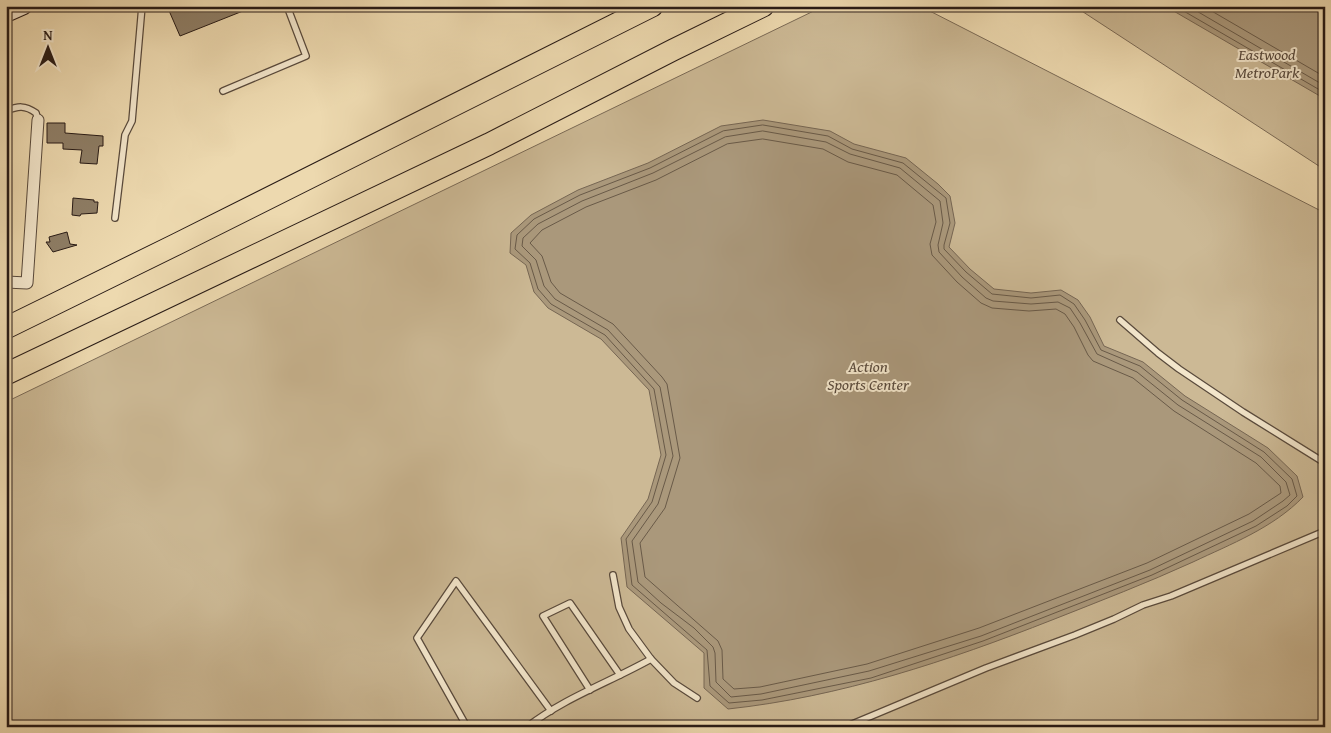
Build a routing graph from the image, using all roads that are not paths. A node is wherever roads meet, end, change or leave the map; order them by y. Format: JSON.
{"nodes":[{"id":1,"x":24,"y":6,"type":"edge"},
{"id":2,"x":142,"y":6,"type":"edge"},
{"id":3,"x":288,"y":6,"type":"edge"},
{"id":4,"x":652,"y":6,"type":"edge"},
{"id":5,"x":764,"y":6,"type":"edge"},
{"id":6,"x":6,"y":14,"type":"edge"},
{"id":7,"x":223,"y":92,"type":"dead end"},
{"id":8,"x":6,"y":111,"type":"edge"},
{"id":9,"x":38,"y":120,"type":"joint"},
{"id":10,"x":115,"y":218,"type":"dead end"},
{"id":11,"x":6,"y":282,"type":"edge"},
{"id":12,"x":1120,"y":320,"type":"dead end"},
{"id":13,"x":6,"y":328,"type":"edge"},
{"id":14,"x":92,"y":333,"type":"junction"},
{"id":15,"x":6,"y":374,"type":"edge"},
{"id":16,"x":6,"y":382,"type":"edge"},
{"id":17,"x":1325,"y":463,"type":"edge"},
{"id":18,"x":1325,"y":531,"type":"edge"},
{"id":19,"x":613,"y":575,"type":"dead end"},
{"id":20,"x":651,"y":659,"type":"junction"},
{"id":21,"x":620,"y":675,"type":"junction"},
{"id":22,"x":590,"y":690,"type":"junction"},
{"id":23,"x":697,"y":698,"type":"dead end"},
{"id":24,"x":551,"y":711,"type":"junction"},
{"id":25,"x":467,"y":727,"type":"edge"},
{"id":26,"x":527,"y":727,"type":"edge"},
{"id":27,"x":845,"y":727,"type":"edge"}],
"edges":[{"from":1,"to":6,"type":"street"},
{"from":2,"to":10,"type":"lane"},
{"from":3,"to":7,"type":"lane"},
{"from":4,"to":13,"type":"highway"},
{"from":5,"to":14,"type":"highway"},
{"from":8,"to":9,"type":"lane"},
{"from":9,"to":11,"type":"street"},
{"from":12,"to":17,"type":"lane"},
{"from":14,"to":15,"type":"highway"},
{"from":14,"to":16,"type":"highway"},
{"from":18,"to":27,"type":"lane"},
{"from":19,"to":20,"type":"lane"},
{"from":20,"to":21,"type":"lane"},
{"from":20,"to":23,"type":"lane"},
{"from":21,"to":22,"type":"lane"},
{"from":21,"to":22,"type":"lane"},
{"from":22,"to":24,"type":"lane"},
{"from":24,"to":25,"type":"lane"},
{"from":24,"to":26,"type":"lane"}]}
